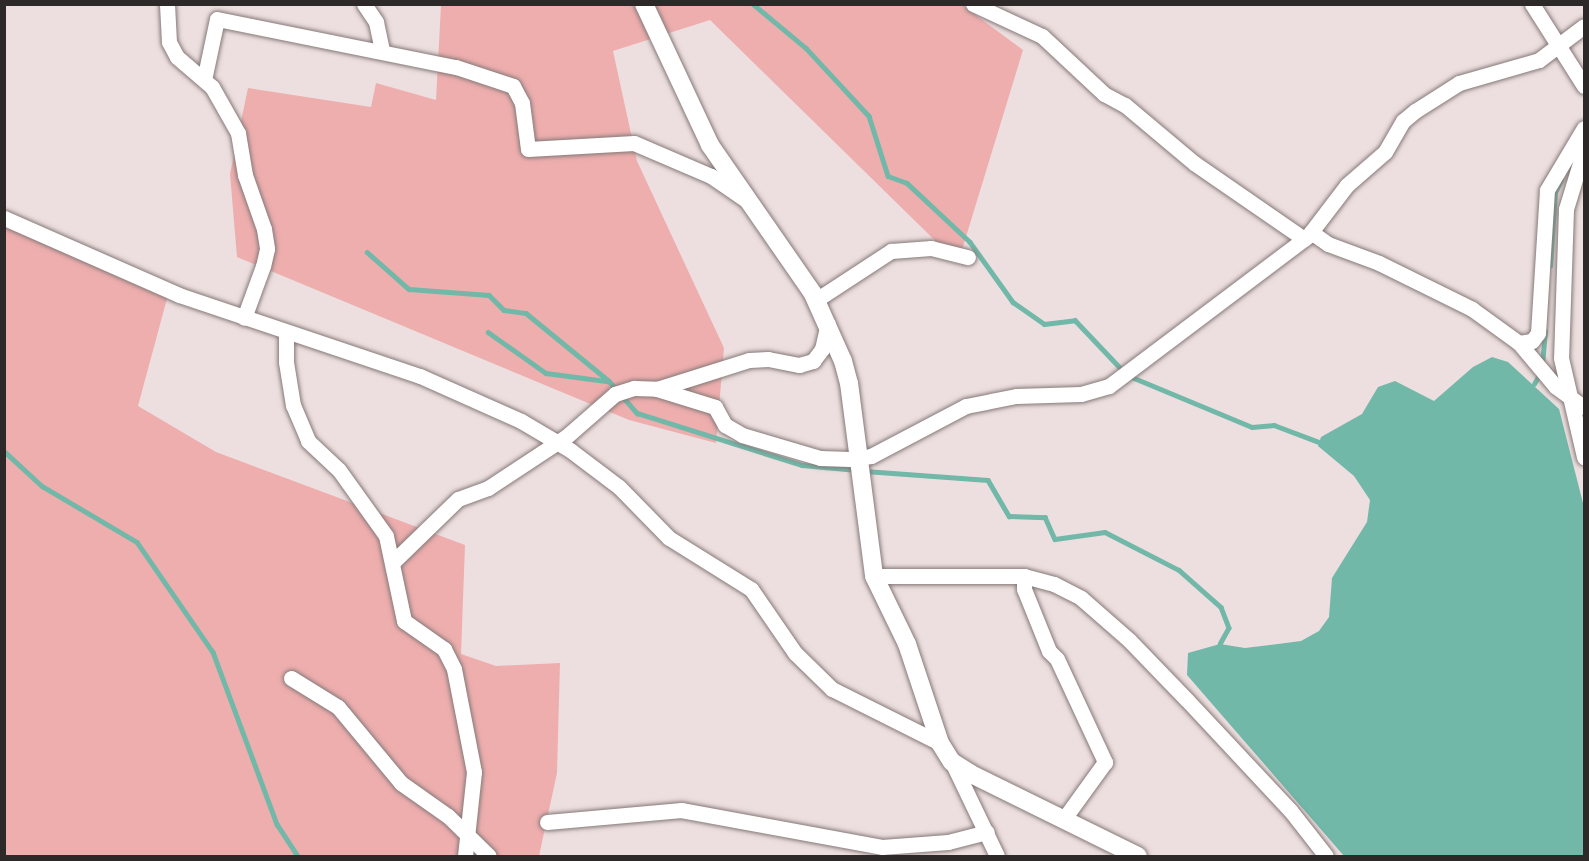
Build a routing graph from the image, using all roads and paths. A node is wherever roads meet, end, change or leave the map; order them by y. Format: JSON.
{"nodes":[{"id":1,"x":166,"y":4,"type":"edge"},
{"id":2,"x":364,"y":4,"type":"edge"},
{"id":3,"x":644,"y":4,"type":"edge"},
{"id":4,"x":973,"y":4,"type":"edge"},
{"id":5,"x":1532,"y":4,"type":"edge"},
{"id":6,"x":1584,"y":26,"type":"edge"},
{"id":7,"x":1559,"y":46,"type":"junction"},
{"id":8,"x":382,"y":51,"type":"junction"},
{"id":9,"x":204,"y":80,"type":"junction"},
{"id":10,"x":1584,"y":86,"type":"edge"},
{"id":11,"x":1584,"y":128,"type":"edge"},
{"id":12,"x":1584,"y":150,"type":"edge"},
{"id":13,"x":746,"y":200,"type":"junction"},
{"id":14,"x":4,"y":218,"type":"edge"},
{"id":15,"x":1307,"y":236,"type":"junction"},
{"id":16,"x":968,"y":257,"type":"dead end"},
{"id":17,"x":816,"y":300,"type":"junction"},
{"id":18,"x":244,"y":318,"type":"junction"},
{"id":19,"x":828,"y":324,"type":"junction"},
{"id":20,"x":286,"y":332,"type":"junction"},
{"id":21,"x":1519,"y":343,"type":"junction"},
{"id":22,"x":657,"y":389,"type":"junction"},
{"id":23,"x":1569,"y":399,"type":"junction"},
{"id":24,"x":1584,"y":407,"type":"edge"},
{"id":25,"x":556,"y":441,"type":"junction"},
{"id":26,"x":1584,"y":457,"type":"edge"},
{"id":27,"x":858,"y":459,"type":"junction"},
{"id":28,"x":392,"y":563,"type":"junction"},
{"id":29,"x":874,"y":576,"type":"junction"},
{"id":30,"x":1024,"y":576,"type":"junction"},
{"id":31,"x":291,"y":678,"type":"dead end"},
{"id":32,"x":940,"y":743,"type":"junction"},
{"id":33,"x":952,"y":762,"type":"junction"},
{"id":34,"x":1063,"y":820,"type":"junction"},
{"id":35,"x":547,"y":822,"type":"dead end"},
{"id":36,"x":987,"y":832,"type":"junction"},
{"id":37,"x":469,"y":835,"type":"junction"},
{"id":38,"x":465,"y":856,"type":"edge"},
{"id":39,"x":489,"y":856,"type":"edge"},
{"id":40,"x":997,"y":856,"type":"edge"},
{"id":41,"x":1138,"y":856,"type":"edge"},
{"id":42,"x":1326,"y":856,"type":"edge"}],
"edges":[{"from":1,"to":9,"type":"street"},
{"from":2,"to":8,"type":"street"},
{"from":3,"to":13,"type":"street"},
{"from":4,"to":15,"type":"street"},
{"from":5,"to":7,"type":"street"},
{"from":6,"to":7,"type":"street"},
{"from":7,"to":10,"type":"street"},
{"from":7,"to":15,"type":"street"},
{"from":8,"to":9,"type":"street"},
{"from":8,"to":13,"type":"street"},
{"from":9,"to":18,"type":"street"},
{"from":11,"to":21,"type":"street"},
{"from":12,"to":23,"type":"street"},
{"from":13,"to":17,"type":"street"},
{"from":14,"to":18,"type":"street"},
{"from":15,"to":21,"type":"street"},
{"from":15,"to":27,"type":"street"},
{"from":16,"to":17,"type":"street"},
{"from":17,"to":19,"type":"street"},
{"from":18,"to":20,"type":"street"},
{"from":19,"to":22,"type":"street"},
{"from":19,"to":27,"type":"street"},
{"from":20,"to":25,"type":"street"},
{"from":20,"to":28,"type":"street"},
{"from":21,"to":23,"type":"street"},
{"from":22,"to":25,"type":"street"},
{"from":22,"to":27,"type":"street"},
{"from":23,"to":24,"type":"street"},
{"from":23,"to":26,"type":"street"},
{"from":25,"to":28,"type":"street"},
{"from":25,"to":32,"type":"street"},
{"from":27,"to":29,"type":"street"},
{"from":28,"to":37,"type":"street"},
{"from":29,"to":30,"type":"street"},
{"from":29,"to":32,"type":"street"},
{"from":30,"to":34,"type":"street"},
{"from":30,"to":42,"type":"street"},
{"from":31,"to":37,"type":"street"},
{"from":32,"to":33,"type":"street"},
{"from":33,"to":34,"type":"street"},
{"from":33,"to":36,"type":"street"},
{"from":34,"to":41,"type":"street"},
{"from":35,"to":36,"type":"street"},
{"from":36,"to":40,"type":"street"},
{"from":37,"to":38,"type":"street"},
{"from":37,"to":39,"type":"street"}]}
